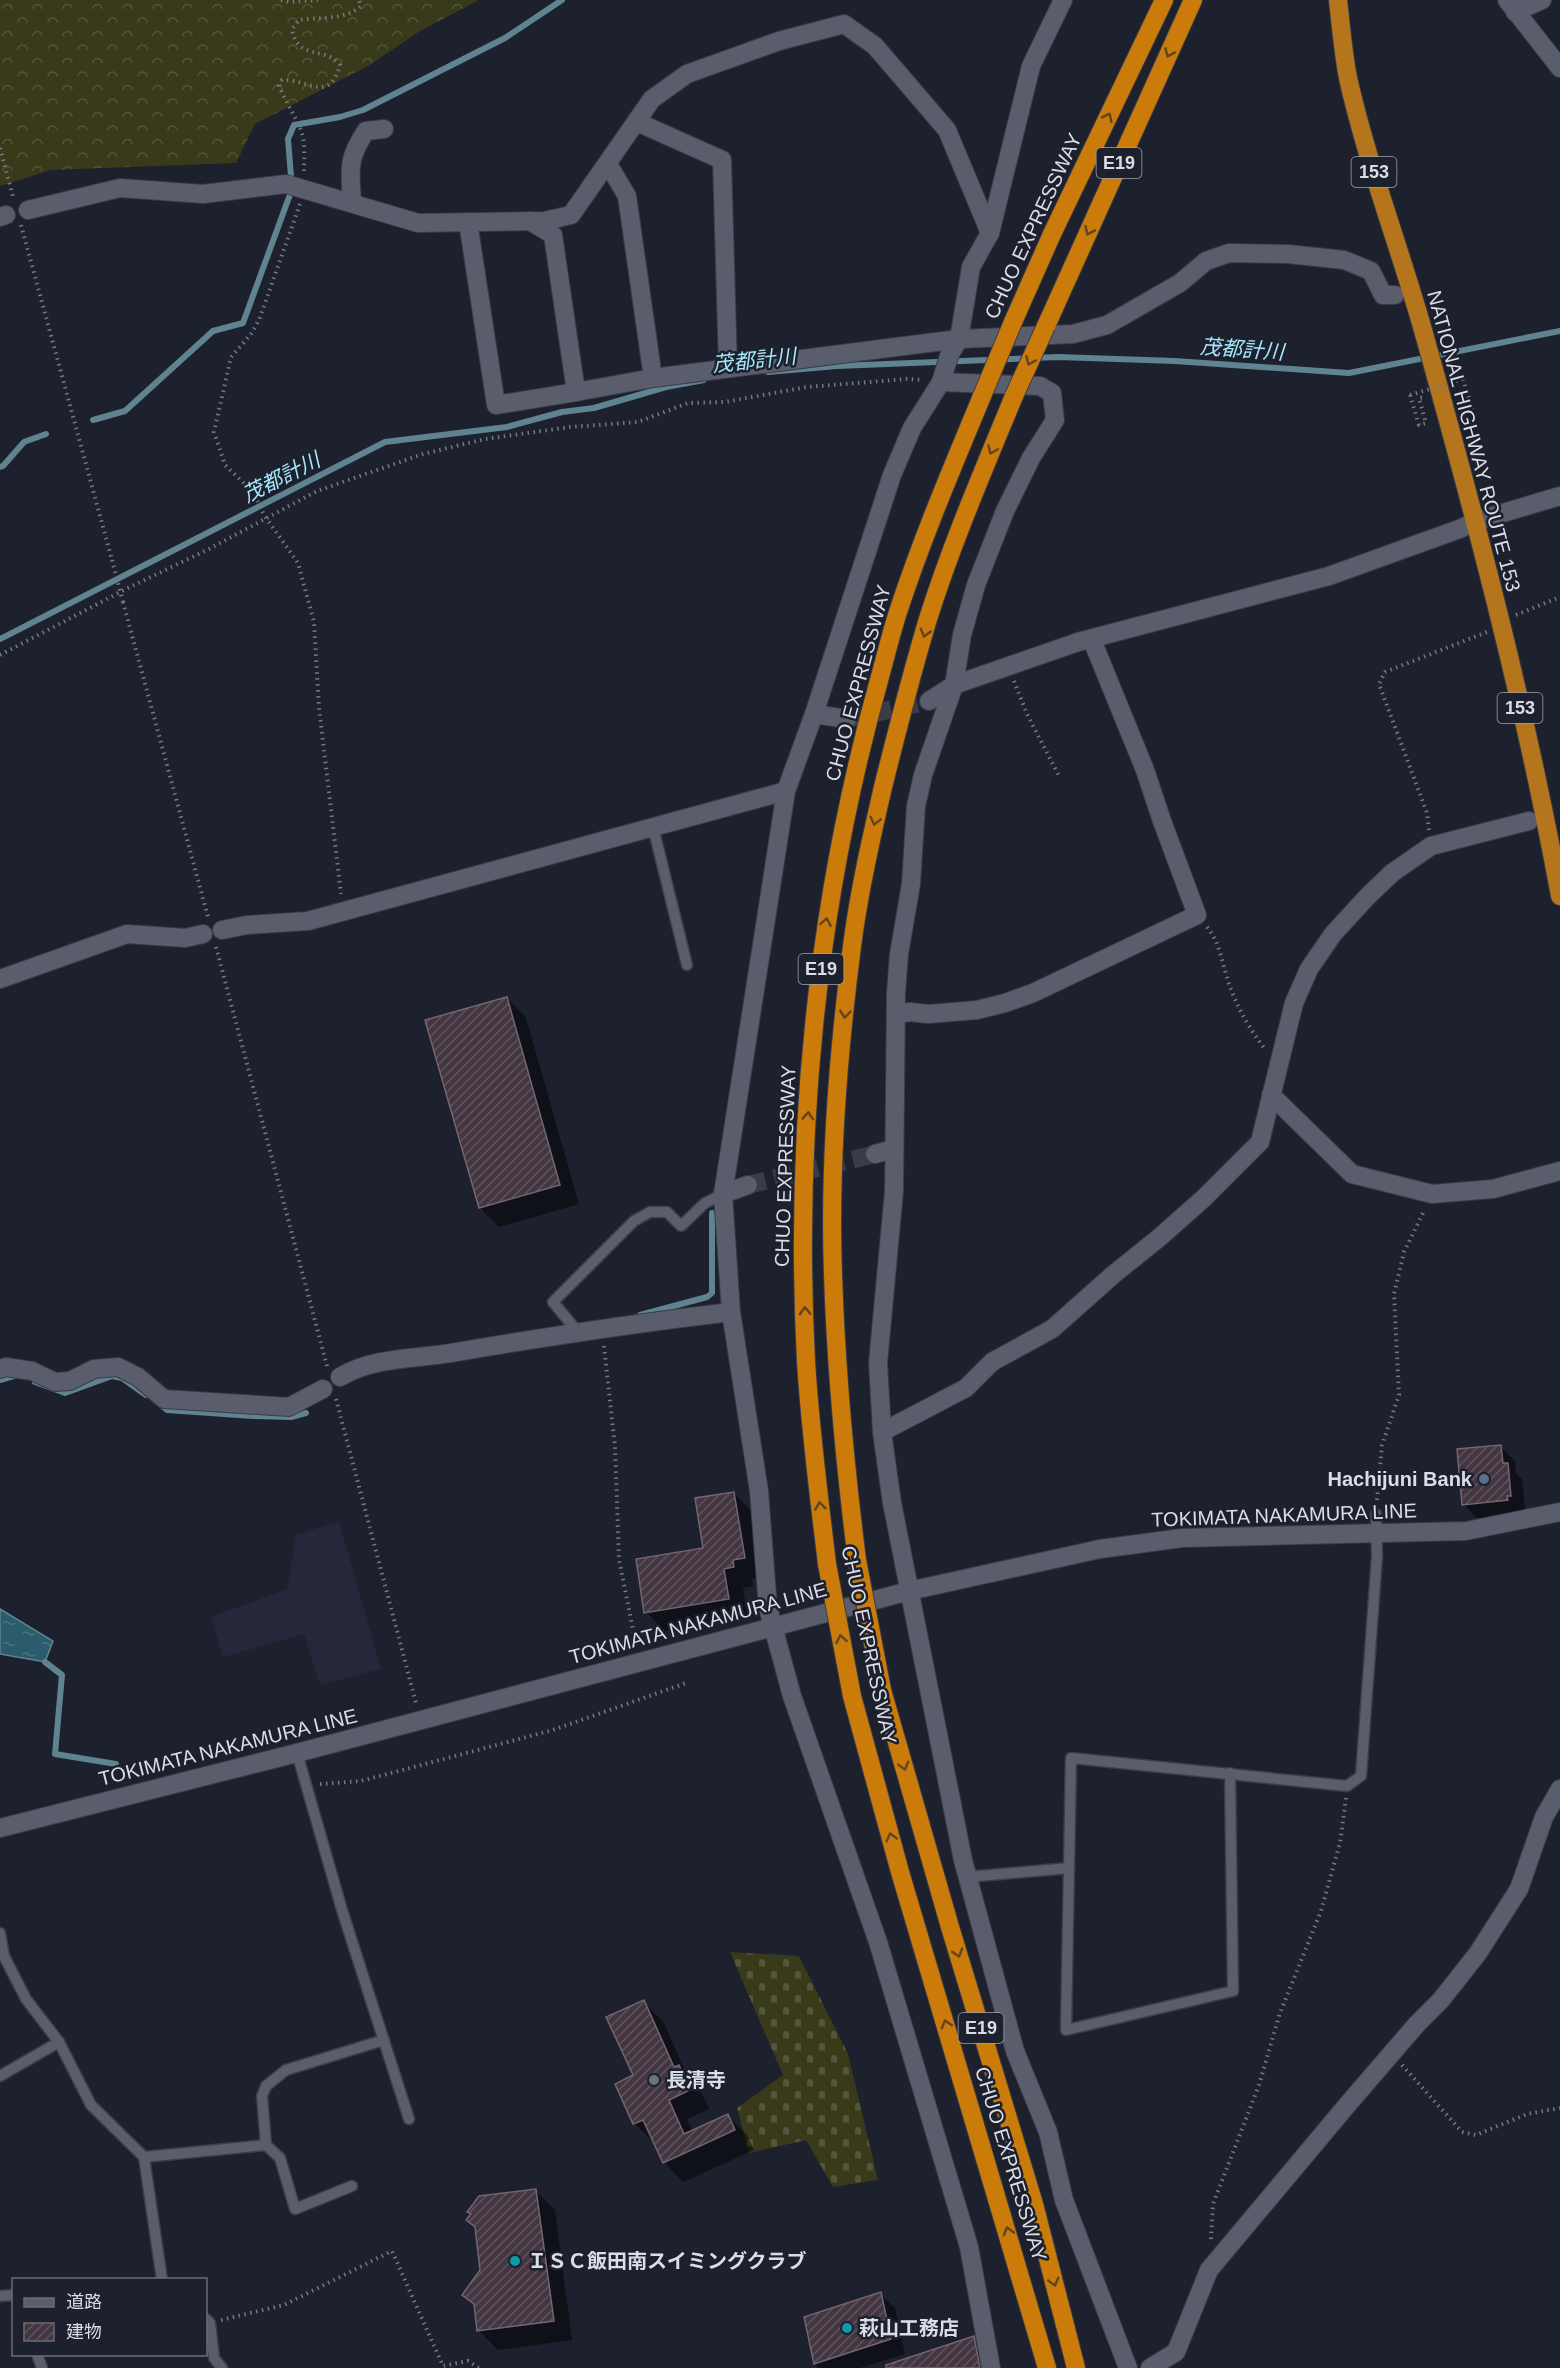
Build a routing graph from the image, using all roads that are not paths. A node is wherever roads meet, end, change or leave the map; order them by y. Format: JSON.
{"nodes":[{"id":1,"x":1063,"y":0,"type":"edge"},
{"id":2,"x":1164,"y":0,"type":"edge"},
{"id":3,"x":1193,"y":0,"type":"edge"},
{"id":4,"x":1338,"y":0,"type":"edge"},
{"id":5,"x":1542,"y":0,"type":"edge"},
{"id":6,"x":1511,"y":6,"type":"edge"},
{"id":7,"x":1560,"y":68,"type":"edge"},
{"id":8,"x":637,"y":122,"type":"junction"},
{"id":9,"x":384,"y":129,"type":"dead end"},
{"id":10,"x":608,"y":164,"type":"junction"},
{"id":11,"x":352,"y":202,"type":"junction"},
{"id":12,"x":14,"y":213,"type":"edge"},
{"id":13,"x":530,"y":221,"type":"junction"},
{"id":14,"x":468,"y":222,"type":"junction"},
{"id":15,"x":990,"y":233,"type":"junction"},
{"id":16,"x":1395,"y":295,"type":"dead end"},
{"id":17,"x":959,"y":339,"type":"junction"},
{"id":18,"x":728,"y":368,"type":"junction"},
{"id":19,"x":945,"y":370,"type":"junction"},
{"id":20,"x":653,"y":378,"type":"junction"},
{"id":21,"x":576,"y":392,"type":"junction"},
{"id":22,"x":1560,"y":496,"type":"edge"},
{"id":23,"x":1476,"y":521,"type":"junction"},
{"id":24,"x":1092,"y":640,"type":"junction"},
{"id":25,"x":954,"y":685,"type":"junction"},
{"id":26,"x":930,"y":701,"type":"tunnel mouth"},
{"id":27,"x":814,"y":714,"type":"junction"},
{"id":28,"x":847,"y":719,"type":"tunnel mouth"},
{"id":29,"x":786,"y":791,"type":"junction"},
{"id":30,"x":1529,"y":821,"type":"dead end"},
{"id":31,"x":653,"y":827,"type":"junction"},
{"id":32,"x":1560,"y":896,"type":"edge"},
{"id":33,"x":687,"y":965,"type":"dead end"},
{"id":34,"x":0,"y":980,"type":"edge"},
{"id":35,"x":897,"y":1014,"type":"junction"},
{"id":36,"x":1271,"y":1095,"type":"junction"},
{"id":37,"x":894,"y":1149,"type":"junction"},
{"id":38,"x":875,"y":1154,"type":"tunnel mouth"},
{"id":39,"x":1560,"y":1171,"type":"edge"},
{"id":40,"x":748,"y":1185,"type":"tunnel mouth"},
{"id":41,"x":723,"y":1194,"type":"junction"},
{"id":42,"x":731,"y":1312,"type":"junction"},
{"id":43,"x":577,"y":1331,"type":"junction"},
{"id":44,"x":0,"y":1369,"type":"edge"},
{"id":45,"x":882,"y":1432,"type":"junction"},
{"id":46,"x":1560,"y":1512,"type":"edge"},
{"id":47,"x":1376,"y":1514,"type":"road end"},
{"id":48,"x":1376,"y":1533,"type":"junction"},
{"id":49,"x":909,"y":1591,"type":"junction"},
{"id":50,"x":772,"y":1626,"type":"junction"},
{"id":51,"x":297,"y":1753,"type":"junction"},
{"id":52,"x":1230,"y":1773,"type":"junction"},
{"id":53,"x":1560,"y":1789,"type":"edge"},
{"id":54,"x":0,"y":1828,"type":"edge"},
{"id":55,"x":1069,"y":1868,"type":"junction"},
{"id":56,"x":967,"y":1877,"type":"junction"},
{"id":57,"x":0,"y":1933,"type":"edge"},
{"id":58,"x":384,"y":2040,"type":"junction"},
{"id":59,"x":59,"y":2042,"type":"junction"},
{"id":60,"x":0,"y":2076,"type":"edge"},
{"id":61,"x":409,"y":2119,"type":"dead end"},
{"id":62,"x":266,"y":2145,"type":"junction"},
{"id":63,"x":144,"y":2157,"type":"junction"},
{"id":64,"x":352,"y":2186,"type":"dead end"},
{"id":65,"x":162,"y":2278,"type":"edge"},
{"id":66,"x":208,"y":2321,"type":"edge"},
{"id":67,"x":222,"y":2368,"type":"edge"},
{"id":68,"x":992,"y":2368,"type":"edge"},
{"id":69,"x":1047,"y":2368,"type":"edge"},
{"id":70,"x":1076,"y":2368,"type":"edge"},
{"id":71,"x":1128,"y":2368,"type":"edge"},
{"id":72,"x":1150,"y":2368,"type":"edge"}],
"edges":[{"from":1,"to":15,"type":"street"},
{"from":69,"to":2,"type":"highway","name":"CHUO EXPRESSWAY","number":"E19","one_way":true,"bridge":true},
{"from":3,"to":70,"type":"highway","name":"CHUO EXPRESSWAY","number":"E19","one_way":true,"bridge":true},
{"from":4,"to":23,"type":"highway","name":"NATIONAL HIGHWAY ROUTE 153","number":"153"},
{"from":5,"to":6,"type":"street"},
{"from":6,"to":7,"type":"street"},
{"from":8,"to":10,"type":"street"},
{"from":8,"to":15,"type":"street"},
{"from":8,"to":18,"type":"street"},
{"from":9,"to":11,"type":"street"},
{"from":10,"to":13,"type":"street"},
{"from":10,"to":20,"type":"street"},
{"from":11,"to":12,"type":"street"},
{"from":11,"to":14,"type":"street"},
{"from":13,"to":14,"type":"street"},
{"from":13,"to":21,"type":"street"},
{"from":14,"to":21,"type":"street"},
{"from":15,"to":17,"type":"street"},
{"from":16,"to":17,"type":"street"},
{"from":17,"to":18,"type":"street"},
{"from":17,"to":19,"type":"street"},
{"from":18,"to":20,"type":"street"},
{"from":19,"to":25,"type":"street"},
{"from":19,"to":27,"type":"street"},
{"from":20,"to":21,"type":"street"},
{"from":22,"to":23,"type":"street"},
{"from":23,"to":24,"type":"street"},
{"from":23,"to":32,"type":"highway","name":"NATIONAL HIGHWAY ROUTE 153","number":"153"},
{"from":24,"to":25,"type":"street"},
{"from":24,"to":35,"type":"street"},
{"from":25,"to":26,"type":"street"},
{"from":25,"to":35,"type":"street"},
{"from":27,"to":28,"type":"street"},
{"from":27,"to":29,"type":"street"},
{"from":29,"to":31,"type":"street"},
{"from":29,"to":41,"type":"street"},
{"from":30,"to":36,"type":"street"},
{"from":31,"to":33,"type":"lane"},
{"from":31,"to":34,"type":"street"},
{"from":35,"to":37,"type":"street"},
{"from":36,"to":39,"type":"street"},
{"from":36,"to":45,"type":"street"},
{"from":37,"to":38,"type":"street"},
{"from":37,"to":45,"type":"street"},
{"from":40,"to":41,"type":"street"},
{"from":41,"to":42,"type":"street"},
{"from":41,"to":43,"type":"lane"},
{"from":42,"to":43,"type":"street"},
{"from":42,"to":50,"type":"street"},
{"from":43,"to":44,"type":"street"},
{"from":45,"to":49,"type":"street"},
{"from":46,"to":48,"type":"street","name":"TOKIMATA NAKAMURA LINE"},
{"from":47,"to":48,"type":"lane"},
{"from":48,"to":49,"type":"street","name":"TOKIMATA NAKAMURA LINE"},
{"from":48,"to":52,"type":"lane"},
{"from":49,"to":50,"type":"street","name":"TOKIMATA NAKAMURA LINE"},
{"from":49,"to":56,"type":"street"},
{"from":50,"to":51,"type":"street","name":"TOKIMATA NAKAMURA LINE"},
{"from":50,"to":68,"type":"street"},
{"from":51,"to":54,"type":"street","name":"TOKIMATA NAKAMURA LINE"},
{"from":51,"to":58,"type":"lane"},
{"from":52,"to":55,"type":"lane"},
{"from":52,"to":55,"type":"lane"},
{"from":53,"to":72,"type":"street"},
{"from":55,"to":56,"type":"lane"},
{"from":56,"to":71,"type":"street"},
{"from":57,"to":59,"type":"lane"},
{"from":58,"to":61,"type":"lane"},
{"from":58,"to":62,"type":"lane"},
{"from":59,"to":60,"type":"lane"},
{"from":59,"to":63,"type":"lane"},
{"from":62,"to":63,"type":"lane"},
{"from":62,"to":64,"type":"lane"},
{"from":63,"to":65,"type":"lane"},
{"from":66,"to":67,"type":"lane"}]}
